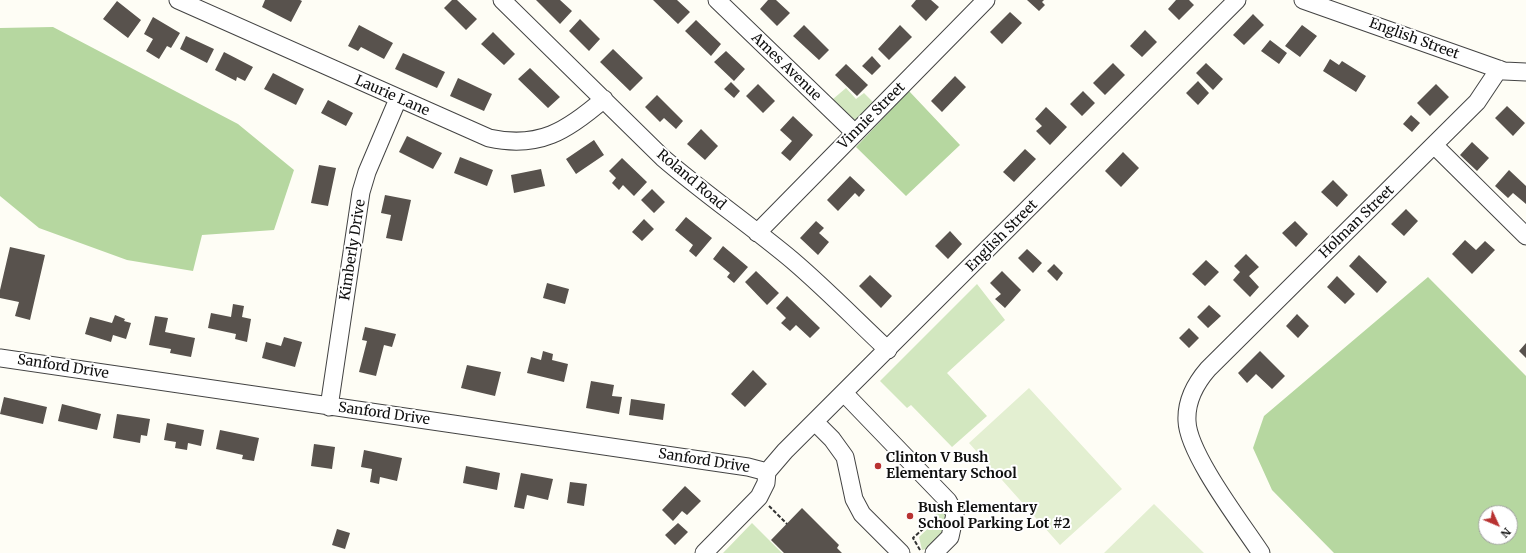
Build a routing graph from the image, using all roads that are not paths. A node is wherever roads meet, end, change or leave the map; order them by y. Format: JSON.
{"nodes":[{"id":1,"x":178,"y":0,"type":"edge"},
{"id":2,"x":502,"y":0,"type":"edge"},
{"id":3,"x":986,"y":0,"type":"edge"},
{"id":4,"x":1237,"y":0,"type":"edge"},
{"id":5,"x":1303,"y":0,"type":"edge"},
{"id":6,"x":726,"y":3,"type":"edge"},
{"id":7,"x":1498,"y":69,"type":"junction"},
{"id":8,"x":1526,"y":72,"type":"edge"},
{"id":9,"x":398,"y":99,"type":"junction"},
{"id":10,"x":604,"y":99,"type":"junction"},
{"id":11,"x":855,"y":133,"type":"junction"},
{"id":12,"x":1435,"y":146,"type":"junction"},
{"id":13,"x":757,"y":233,"type":"junction"},
{"id":14,"x":1526,"y":236,"type":"edge"},
{"id":15,"x":888,"y":350,"type":"junction"},
{"id":16,"x":0,"y":358,"type":"edge"},
{"id":17,"x":844,"y":393,"type":"junction"},
{"id":18,"x":329,"y":407,"type":"junction"},
{"id":19,"x":815,"y":422,"type":"junction"},
{"id":20,"x":768,"y":472,"type":"junction"},
{"id":21,"x":704,"y":553,"type":"edge"},
{"id":22,"x":901,"y":553,"type":"edge"},
{"id":23,"x":934,"y":553,"type":"edge"},
{"id":24,"x":1262,"y":553,"type":"edge"}],
"edges":[{"from":1,"to":9,"type":"street","name":"Laurie Lane"},
{"from":2,"to":10,"type":"street","name":"Roland Road"},
{"from":3,"to":11,"type":"street","name":"Vinnie Street"},
{"from":4,"to":15,"type":"street","name":"English Street"},
{"from":5,"to":7,"type":"street","name":"English Street"},
{"from":6,"to":11,"type":"street","name":"Ames Avenue"},
{"from":7,"to":8,"type":"street","name":"English Street"},
{"from":7,"to":12,"type":"street","name":"Holman Street"},
{"from":9,"to":10,"type":"street","name":"Laurie Lane"},
{"from":9,"to":18,"type":"street","name":"Kimberly Drive"},
{"from":10,"to":13,"type":"street","name":"Roland Road"},
{"from":11,"to":13,"type":"street","name":"Vinnie Street"},
{"from":12,"to":14,"type":"street"},
{"from":12,"to":24,"type":"street","name":"Holman Street"},
{"from":13,"to":15,"type":"street","name":"Roland Road"},
{"from":15,"to":17,"type":"street","name":"English Street"},
{"from":16,"to":18,"type":"street","name":"Sanford Drive"},
{"from":17,"to":19,"type":"street","name":"English Street"},
{"from":17,"to":23,"type":"street"},
{"from":18,"to":20,"type":"street","name":"Sanford Drive"},
{"from":19,"to":20,"type":"street","name":"English Street"},
{"from":19,"to":22,"type":"street"},
{"from":20,"to":21,"type":"street"}]}
